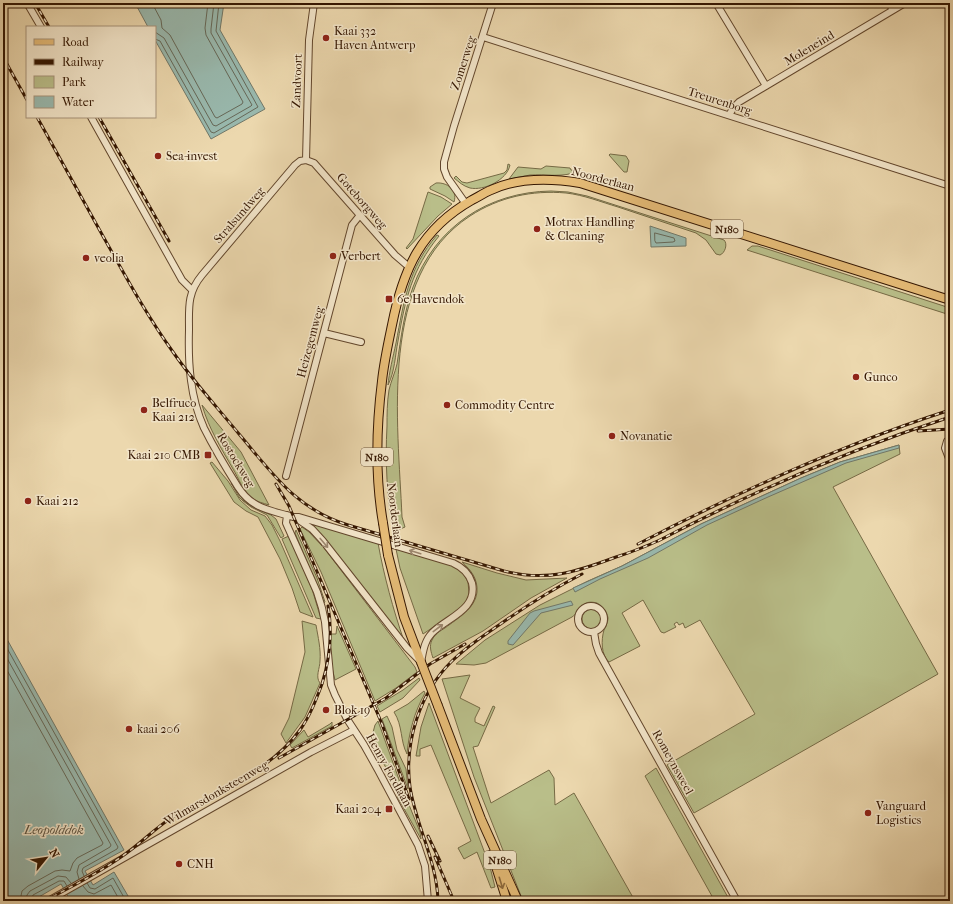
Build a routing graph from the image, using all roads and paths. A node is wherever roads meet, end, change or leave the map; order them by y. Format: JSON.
{"nodes":[{"id":1,"x":27,"y":3,"type":"edge"},
{"id":2,"x":314,"y":3,"type":"edge"},
{"id":3,"x":493,"y":3,"type":"edge"},
{"id":4,"x":716,"y":3,"type":"edge"},
{"id":5,"x":889,"y":3,"type":"edge"},
{"id":6,"x":905,"y":3,"type":"edge"},
{"id":7,"x":893,"y":10,"type":"junction"},
{"id":8,"x":40,"y":26,"type":"edge"},
{"id":9,"x":483,"y":37,"type":"junction"},
{"id":10,"x":766,"y":86,"type":"junction"},
{"id":11,"x":729,"y":116,"type":"junction"},
{"id":12,"x":92,"y":118,"type":"edge"},
{"id":13,"x":306,"y":160,"type":"junction"},
{"id":14,"x":950,"y":186,"type":"edge"},
{"id":15,"x":466,"y":204,"type":"junction"},
{"id":16,"x":360,"y":215,"type":"junction"},
{"id":17,"x":409,"y":267,"type":"junction"},
{"id":18,"x":192,"y":290,"type":"junction"},
{"id":19,"x":950,"y":300,"type":"edge"},
{"id":20,"x":324,"y":333,"type":"junction"},
{"id":21,"x":361,"y":342,"type":"dead end"},
{"id":22,"x":950,"y":439,"type":"edge"},
{"id":23,"x":950,"y":461,"type":"edge"},
{"id":24,"x":286,"y":476,"type":"dead end"},
{"id":25,"x":287,"y":515,"type":"junction"},
{"id":26,"x":296,"y":518,"type":"junction"},
{"id":27,"x":594,"y":632,"type":"junction"},
{"id":28,"x":421,"y":662,"type":"junction"},
{"id":29,"x":354,"y":730,"type":"junction"},
{"id":30,"x":481,"y":818,"type":"junction"},
{"id":31,"x":48,"y":901,"type":"edge"},
{"id":32,"x":428,"y":901,"type":"edge"},
{"id":33,"x":507,"y":901,"type":"edge"},
{"id":34,"x":518,"y":901,"type":"edge"},
{"id":35,"x":736,"y":901,"type":"edge"}],
"edges":[{"from":1,"to":8,"type":"street"},
{"from":2,"to":13,"type":"street","name":"Zandvoort"},
{"from":3,"to":9,"type":"street","name":"Zomerweg"},
{"from":4,"to":10,"type":"street"},
{"from":5,"to":7,"type":"street"},
{"from":6,"to":7,"type":"street","name":"Moleneind"},
{"from":7,"to":10,"type":"street","name":"Moleneind"},
{"from":9,"to":11,"type":"street","name":"Treurenborg"},
{"from":9,"to":15,"type":"street","name":"Zomerweg"},
{"from":10,"to":11,"type":"street","name":"Moleneind"},
{"from":11,"to":14,"type":"street","name":"Treurenborg"},
{"from":12,"to":18,"type":"street"},
{"from":13,"to":16,"type":"street","name":"Goteborgweg"},
{"from":13,"to":18,"type":"street","name":"Stralsundweg"},
{"from":15,"to":17,"type":"main road","name":"Noorderlaan","number":"N180"},
{"from":15,"to":19,"type":"main road","name":"Noorderlaan","number":"N180"},
{"from":16,"to":17,"type":"street","name":"Goteborgweg"},
{"from":16,"to":20,"type":"street","name":"Heizegemweg"},
{"from":17,"to":28,"type":"main road","name":"Noorderlaan","number":"N180","bridge":true},
{"from":18,"to":25,"type":"street","name":"Rostockweg"},
{"from":20,"to":21,"type":"street"},
{"from":20,"to":24,"type":"street","name":"Heizegemweg"},
{"from":22,"to":23,"type":"street"},
{"from":25,"to":26,"type":"street","name":"Rostockweg"},
{"from":25,"to":29,"type":"street","name":"Henry Fordlaan"},
{"from":26,"to":28,"type":"street","name":"Noorderlaan","one_way":true},
{"from":28,"to":26,"type":"street","name":"Rostockweg","one_way":true},
{"from":27,"to":27,"type":"street"},
{"from":27,"to":35,"type":"street","name":"Romeynsweel"},
{"from":28,"to":30,"type":"main road","name":"Noorderlaan","number":"N180","bridge":true},
{"from":29,"to":31,"type":"street","name":"Wilmarsdonksteenweg"},
{"from":29,"to":32,"type":"street","name":"Henry Fordlaan"},
{"from":30,"to":33,"type":"main road","name":"Noorderlaan","number":"N180","one_way":true},
{"from":30,"to":34,"type":"main road","name":"Noorderlaan","number":"N180"}]}
